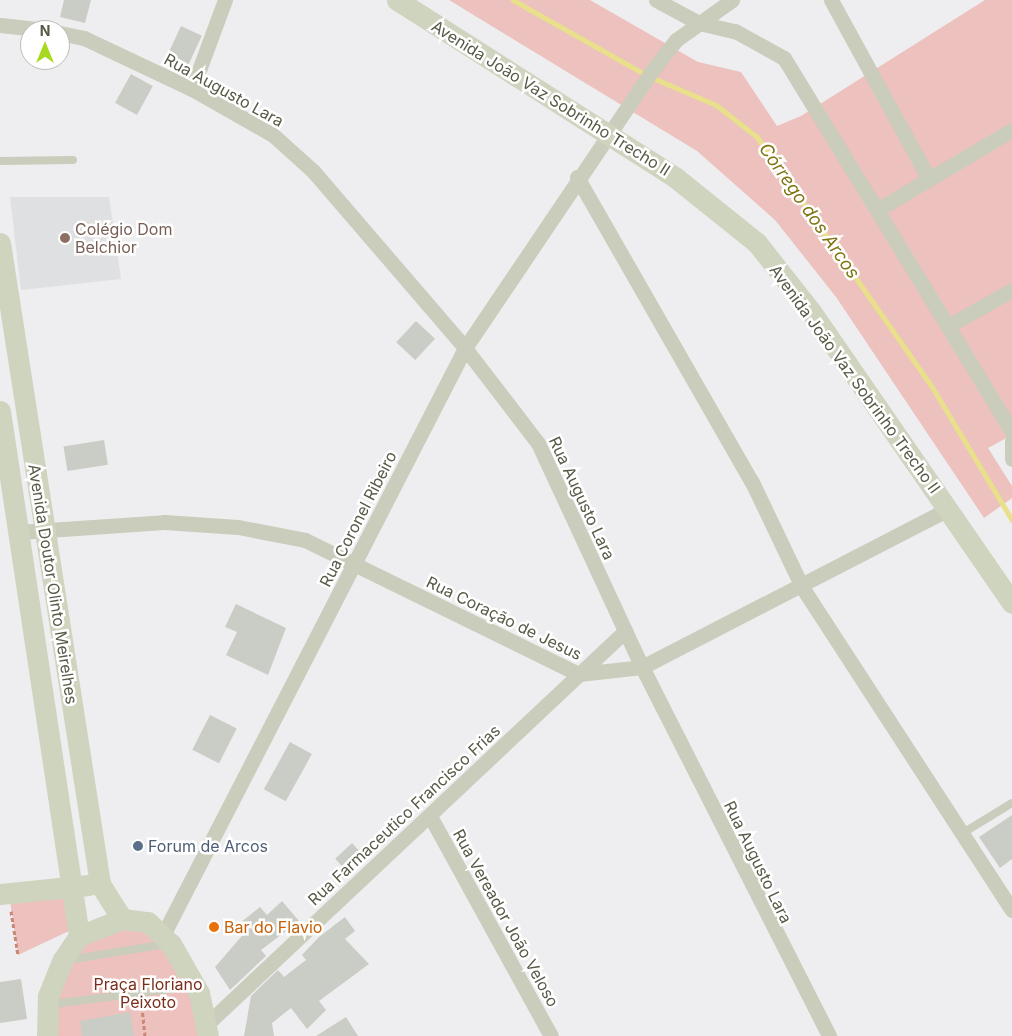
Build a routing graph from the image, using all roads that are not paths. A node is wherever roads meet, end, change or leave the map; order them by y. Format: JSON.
{"nodes":[{"id":1,"x":225,"y":0,"type":"edge"},
{"id":2,"x":397,"y":0,"type":"edge"},
{"id":3,"x":656,"y":0,"type":"edge"},
{"id":4,"x":732,"y":0,"type":"edge"},
{"id":5,"x":831,"y":0,"type":"edge"},
{"id":6,"x":699,"y":23,"type":"junction"},
{"id":7,"x":0,"y":25,"type":"edge"},
{"id":8,"x":20,"y":27,"type":"edge"},
{"id":9,"x":70,"y":35,"type":"edge"},
{"id":10,"x":192,"y":88,"type":"junction"},
{"id":11,"x":1012,"y":130,"type":"edge"},
{"id":12,"x":606,"y":133,"type":"junction"},
{"id":13,"x":73,"y":160,"type":"dead end"},
{"id":14,"x":0,"y":161,"type":"edge"},
{"id":15,"x":577,"y":177,"type":"junction"},
{"id":16,"x":928,"y":177,"type":"junction"},
{"id":17,"x":877,"y":210,"type":"junction"},
{"id":18,"x":0,"y":243,"type":"edge"},
{"id":19,"x":1012,"y":290,"type":"edge"},
{"id":20,"x":948,"y":326,"type":"junction"},
{"id":21,"x":7,"y":332,"type":"edge"},
{"id":22,"x":464,"y":348,"type":"junction"},
{"id":23,"x":0,"y":411,"type":"edge"},
{"id":24,"x":1012,"y":431,"type":"edge"},
{"id":25,"x":1012,"y":441,"type":"edge"},
{"id":26,"x":1012,"y":458,"type":"edge"},
{"id":27,"x":948,"y":509,"type":"junction"},
{"id":28,"x":45,"y":530,"type":"junction"},
{"id":29,"x":19,"y":532,"type":"junction"},
{"id":30,"x":355,"y":564,"type":"junction"},
{"id":31,"x":802,"y":587,"type":"junction"},
{"id":32,"x":1012,"y":603,"type":"edge"},
{"id":33,"x":625,"y":631,"type":"junction"},
{"id":34,"x":642,"y":667,"type":"junction"},
{"id":35,"x":580,"y":674,"type":"junction"},
{"id":36,"x":72,"y":704,"type":"junction"},
{"id":37,"x":47,"y":708,"type":"junction"},
{"id":38,"x":1012,"y":803,"type":"edge"},
{"id":39,"x":430,"y":816,"type":"junction"},
{"id":40,"x":963,"y":833,"type":"junction"},
{"id":41,"x":100,"y":884,"type":"junction"},
{"id":42,"x":75,"y":886,"type":"junction"},
{"id":43,"x":4,"y":894,"type":"edge"},
{"id":44,"x":1012,"y":910,"type":"edge"},
{"id":45,"x":122,"y":919,"type":"junction"},
{"id":46,"x":79,"y":936,"type":"junction"},
{"id":47,"x":168,"y":939,"type":"junction"},
{"id":48,"x":62,"y":961,"type":"junction"},
{"id":49,"x":192,"y":975,"type":"junction"},
{"id":50,"x":48,"y":996,"type":"junction"},
{"id":51,"x":207,"y":1030,"type":"edge"},
{"id":52,"x":47,"y":1036,"type":"edge"},
{"id":53,"x":551,"y":1036,"type":"edge"},
{"id":54,"x":829,"y":1036,"type":"edge"}],
"edges":[{"from":1,"to":10,"type":"street"},
{"from":2,"to":12,"type":"main road","name":"Avenida João Vaz Sobrinho Trecho II"},
{"from":3,"to":6,"type":"street"},
{"from":4,"to":6,"type":"street","name":"Rua Coronel Ribeiro"},
{"from":5,"to":16,"type":"street"},
{"from":6,"to":12,"type":"street","name":"Rua Coronel Ribeiro"},
{"from":6,"to":17,"type":"street"},
{"from":7,"to":8,"type":"street"},
{"from":9,"to":10,"type":"street","name":"Rua Augusto Lara"},
{"from":10,"to":22,"type":"street","name":"Rua Augusto Lara"},
{"from":11,"to":16,"type":"street"},
{"from":12,"to":15,"type":"street","name":"Rua Coronel Ribeiro"},
{"from":12,"to":27,"type":"main road","name":"Avenida João Vaz Sobrinho Trecho II"},
{"from":13,"to":14,"type":"lane"},
{"from":15,"to":22,"type":"street","name":"Rua Coronel Ribeiro"},
{"from":15,"to":31,"type":"street"},
{"from":16,"to":17,"type":"street"},
{"from":17,"to":20,"type":"street"},
{"from":18,"to":21,"type":"main road","name":"Avenida Doutor Olinto Meirelhes"},
{"from":19,"to":20,"type":"street"},
{"from":20,"to":24,"type":"street"},
{"from":21,"to":28,"type":"main road","name":"Avenida Doutor Olinto Meirelhes"},
{"from":22,"to":30,"type":"street","name":"Rua Coronel Ribeiro"},
{"from":22,"to":33,"type":"street","name":"Rua Augusto Lara"},
{"from":23,"to":29,"type":"main road","name":"Avenida Doutor Olinto Meirelhes"},
{"from":25,"to":26,"type":"street"},
{"from":27,"to":31,"type":"street","name":"Rua Coração de Jesus"},
{"from":27,"to":32,"type":"main road","name":"Avenida João Vaz Sobrinho Trecho II"},
{"from":28,"to":29,"type":"street","name":"Rua Coração de Jesus"},
{"from":28,"to":30,"type":"street","name":"Rua Coração de Jesus"},
{"from":28,"to":36,"type":"main road","name":"Avenida Doutor Olinto Meirelhes"},
{"from":29,"to":37,"type":"main road","name":"Avenida Doutor Olinto Meirelhes"},
{"from":30,"to":35,"type":"street","name":"Rua Coração de Jesus"},
{"from":30,"to":47,"type":"street","name":"Rua Coronel Ribeiro"},
{"from":31,"to":34,"type":"street","name":"Rua Coração de Jesus"},
{"from":31,"to":40,"type":"street"},
{"from":33,"to":34,"type":"street","name":"Rua Augusto Lara"},
{"from":33,"to":35,"type":"street","name":"Rua Farmaceutico Francisco Frias"},
{"from":34,"to":35,"type":"street","name":"Rua Coração de Jesus"},
{"from":34,"to":54,"type":"street","name":"Rua Augusto Lara"},
{"from":35,"to":39,"type":"street","name":"Rua Farmaceutico Francisco Frias"},
{"from":36,"to":37,"type":"main road"},
{"from":36,"to":41,"type":"main road","name":"Avenida Doutor Olinto Meirelhes"},
{"from":37,"to":42,"type":"main road","name":"Avenida Doutor Olinto Meirelhes"},
{"from":38,"to":40,"type":"lane"},
{"from":39,"to":51,"type":"street","name":"Rua Farmaceutico Francisco Frias"},
{"from":39,"to":53,"type":"street","name":"Rua Vereador João Veloso"},
{"from":40,"to":44,"type":"street"},
{"from":41,"to":42,"type":"main road"},
{"from":41,"to":45,"type":"main road","name":"Avenida Doutor Olinto Meirelhes"},
{"from":42,"to":43,"type":"main road"},
{"from":42,"to":46,"type":"main road","name":"Avenida Doutor Olinto Meirelhes"},
{"from":45,"to":46,"type":"main road"},
{"from":45,"to":47,"type":"main road"},
{"from":46,"to":48,"type":"main road"},
{"from":47,"to":48,"type":"lane"},
{"from":47,"to":49,"type":"main road"},
{"from":48,"to":50,"type":"main road"},
{"from":49,"to":50,"type":"lane"},
{"from":49,"to":51,"type":"main road"},
{"from":50,"to":52,"type":"main road"}]}
